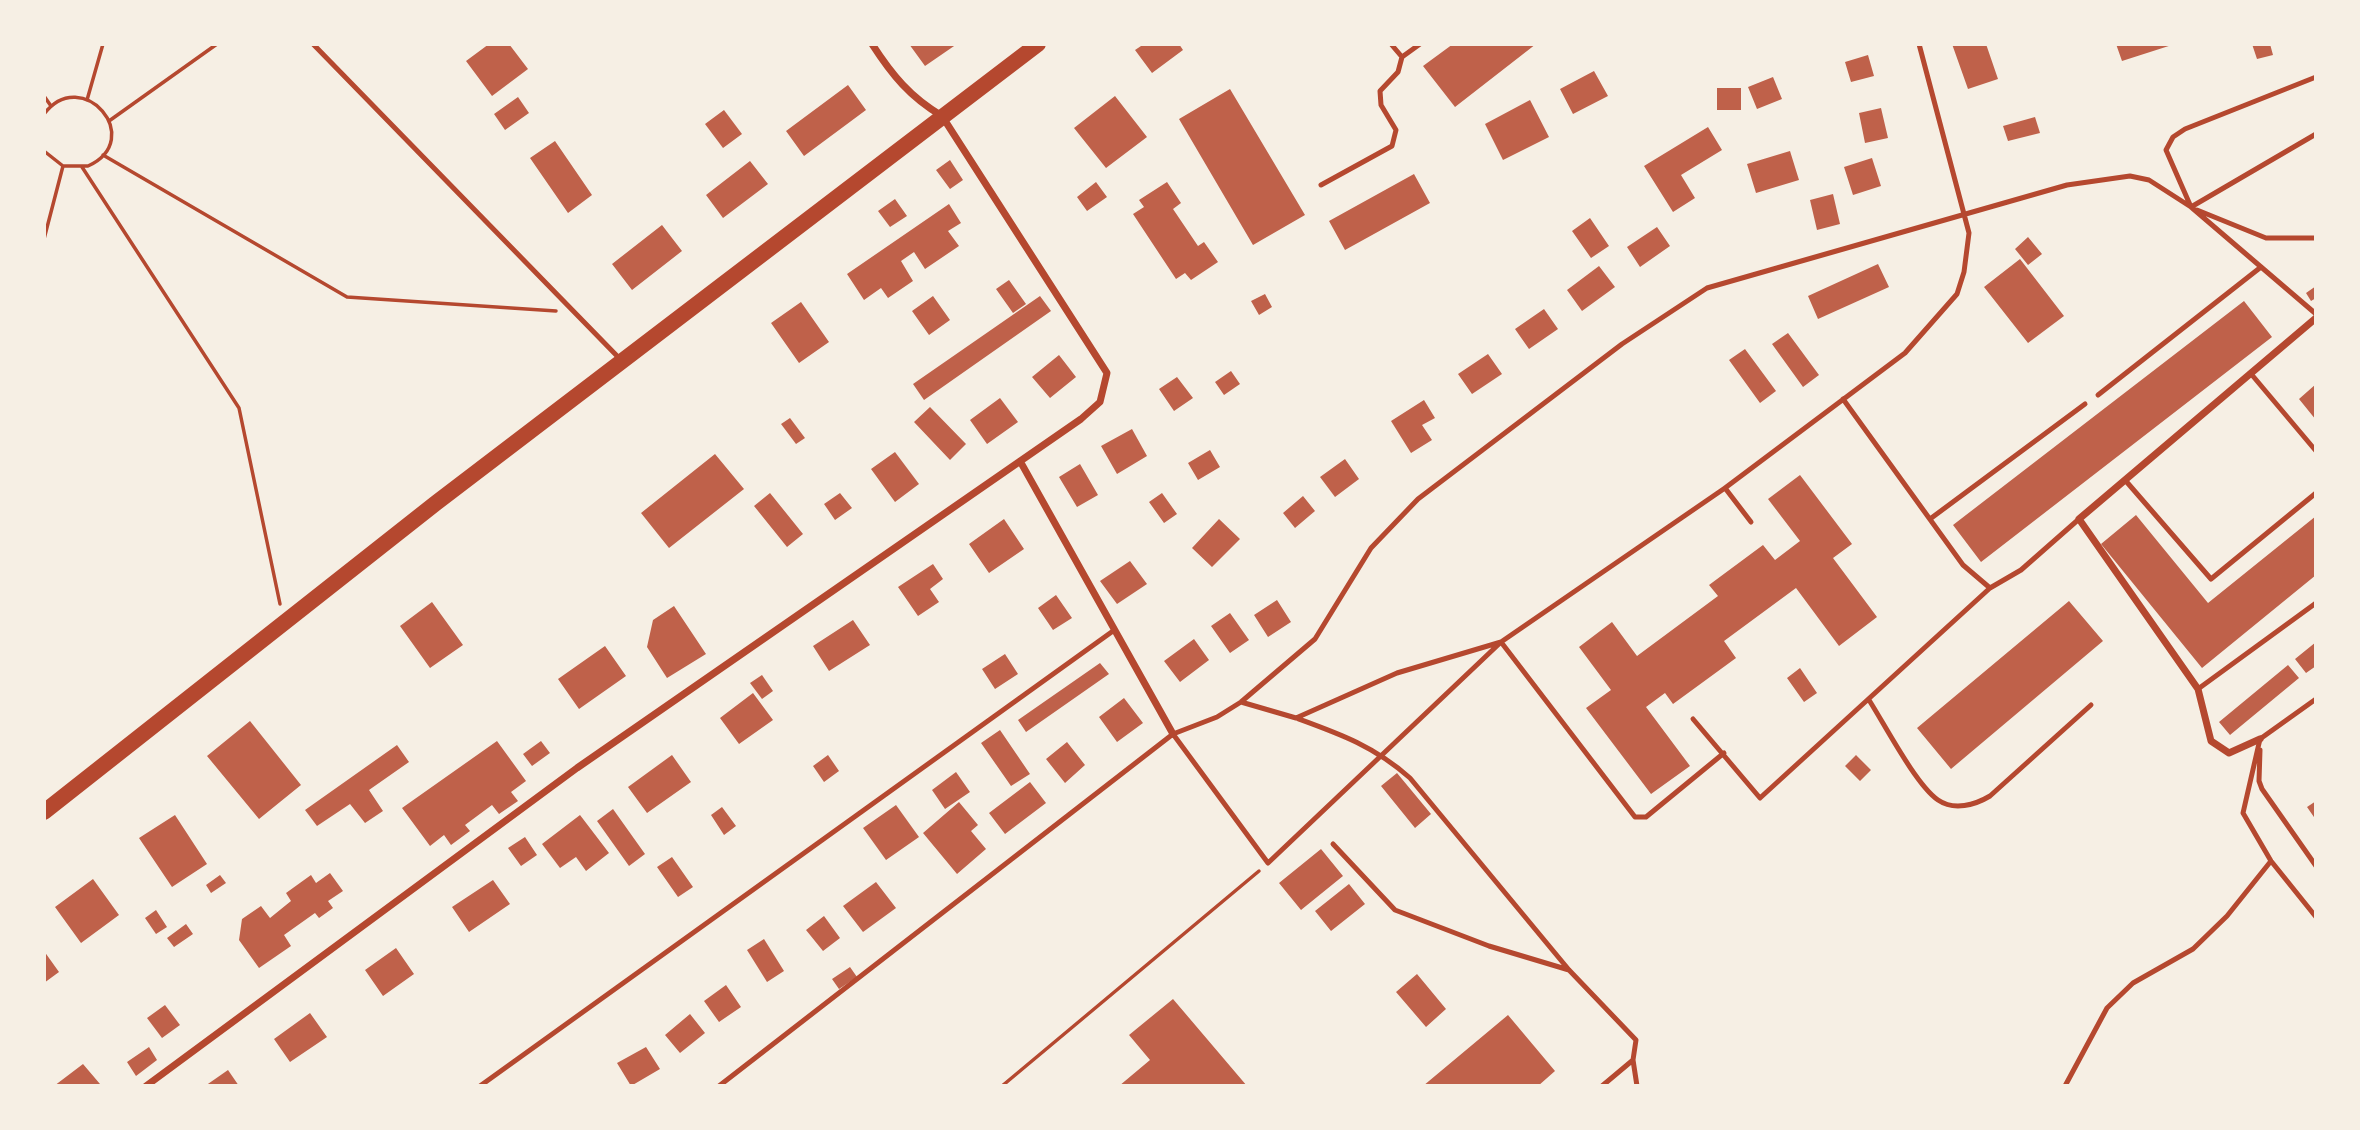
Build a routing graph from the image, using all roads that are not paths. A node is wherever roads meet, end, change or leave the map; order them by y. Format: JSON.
{"nodes":[{"id":1,"x":313,"y":44,"type":"edge"},
{"id":2,"x":872,"y":44,"type":"edge"},
{"id":3,"x":1038,"y":44,"type":"edge"},
{"id":4,"x":1391,"y":44,"type":"edge"},
{"id":5,"x":1420,"y":44,"type":"edge"},
{"id":6,"x":1919,"y":44,"type":"edge"},
{"id":7,"x":1402,"y":57,"type":"junction"},
{"id":8,"x":2316,"y":77,"type":"edge"},
{"id":9,"x":942,"y":116,"type":"junction"},
{"id":10,"x":2316,"y":134,"type":"edge"},
{"id":11,"x":1321,"y":186,"type":"dead end"},
{"id":12,"x":2190,"y":207,"type":"junction"},
{"id":13,"x":1966,"y":216,"type":"junction"},
{"id":14,"x":2316,"y":238,"type":"edge"},
{"id":15,"x":2261,"y":267,"type":"junction"},
{"id":16,"x":2316,"y":316,"type":"edge"},
{"id":17,"x":624,"y":362,"type":"junction"},
{"id":18,"x":2252,"y":375,"type":"junction"},
{"id":19,"x":2098,"y":396,"type":"dead end"},
{"id":20,"x":1843,"y":399,"type":"junction"},
{"id":21,"x":2085,"y":404,"type":"dead end"},
{"id":22,"x":2316,"y":451,"type":"edge"},
{"id":23,"x":1020,"y":461,"type":"junction"},
{"id":24,"x":2125,"y":480,"type":"junction"},
{"id":25,"x":1725,"y":488,"type":"junction"},
{"id":26,"x":2316,"y":493,"type":"edge"},
{"id":27,"x":1930,"y":519,"type":"junction"},
{"id":28,"x":2078,"y":519,"type":"junction"},
{"id":29,"x":1751,"y":522,"type":"dead end"},
{"id":30,"x":1990,"y":588,"type":"junction"},
{"id":31,"x":2316,"y":603,"type":"edge"},
{"id":32,"x":1113,"y":631,"type":"junction"},
{"id":33,"x":1501,"y":642,"type":"junction"},
{"id":34,"x":2198,"y":689,"type":"junction"},
{"id":35,"x":2316,"y":699,"type":"edge"},
{"id":36,"x":1869,"y":700,"type":"junction"},
{"id":37,"x":1241,"y":702,"type":"junction"},
{"id":38,"x":2091,"y":705,"type":"dead end"},
{"id":39,"x":1296,"y":718,"type":"junction"},
{"id":40,"x":1693,"y":719,"type":"dead end"},
{"id":41,"x":1173,"y":734,"type":"junction"},
{"id":42,"x":2260,"y":739,"type":"junction"},
{"id":43,"x":1724,"y":753,"type":"junction"},
{"id":44,"x":1383,"y":754,"type":"junction"},
{"id":45,"x":44,"y":812,"type":"edge"},
{"id":46,"x":1333,"y":844,"type":"dead end"},
{"id":47,"x":2271,"y":861,"type":"junction"},
{"id":48,"x":2316,"y":866,"type":"edge"},
{"id":49,"x":2316,"y":917,"type":"edge"},
{"id":50,"x":1570,"y":970,"type":"junction"},
{"id":51,"x":1633,"y":1060,"type":"junction"},
{"id":52,"x":146,"y":1086,"type":"edge"},
{"id":53,"x":480,"y":1086,"type":"edge"},
{"id":54,"x":719,"y":1086,"type":"edge"},
{"id":55,"x":1602,"y":1086,"type":"edge"},
{"id":56,"x":1637,"y":1086,"type":"edge"},
{"id":57,"x":2065,"y":1086,"type":"edge"}],
"edges":[{"from":1,"to":17,"type":"lane"},
{"from":2,"to":9,"type":"street"},
{"from":3,"to":9,"type":"main road"},
{"from":4,"to":7,"type":"lane"},
{"from":5,"to":7,"type":"lane"},
{"from":6,"to":13,"type":"lane"},
{"from":7,"to":11,"type":"lane"},
{"from":8,"to":12,"type":"lane"},
{"from":9,"to":17,"type":"main road"},
{"from":9,"to":23,"type":"street"},
{"from":10,"to":12,"type":"lane"},
{"from":12,"to":13,"type":"lane"},
{"from":12,"to":14,"type":"lane"},
{"from":12,"to":15,"type":"lane"},
{"from":13,"to":20,"type":"lane"},
{"from":13,"to":37,"type":"lane"},
{"from":15,"to":16,"type":"lane"},
{"from":15,"to":19,"type":"lane"},
{"from":16,"to":18,"type":"street"},
{"from":17,"to":45,"type":"main road"},
{"from":18,"to":22,"type":"lane"},
{"from":18,"to":24,"type":"street"},
{"from":20,"to":25,"type":"lane"},
{"from":20,"to":27,"type":"lane"},
{"from":21,"to":27,"type":"lane"},
{"from":23,"to":32,"type":"street"},
{"from":23,"to":52,"type":"street"},
{"from":24,"to":26,"type":"lane"},
{"from":24,"to":28,"type":"street"},
{"from":25,"to":29,"type":"lane"},
{"from":25,"to":33,"type":"lane"},
{"from":27,"to":30,"type":"lane"},
{"from":28,"to":30,"type":"lane"},
{"from":28,"to":34,"type":"street"},
{"from":30,"to":36,"type":"lane"},
{"from":31,"to":34,"type":"lane"},
{"from":32,"to":41,"type":"street"},
{"from":32,"to":53,"type":"lane"},
{"from":33,"to":39,"type":"lane"},
{"from":33,"to":43,"type":"lane"},
{"from":33,"to":44,"type":"lane"},
{"from":34,"to":42,"type":"street"},
{"from":35,"to":42,"type":"lane"},
{"from":36,"to":38,"type":"lane"},
{"from":36,"to":43,"type":"lane"},
{"from":37,"to":39,"type":"lane"},
{"from":37,"to":41,"type":"lane"},
{"from":39,"to":44,"type":"lane"},
{"from":40,"to":43,"type":"lane"},
{"from":41,"to":44,"type":"lane"},
{"from":41,"to":54,"type":"lane"},
{"from":42,"to":47,"type":"lane"},
{"from":42,"to":48,"type":"lane"},
{"from":44,"to":50,"type":"lane"},
{"from":46,"to":50,"type":"lane"},
{"from":47,"to":49,"type":"lane"},
{"from":47,"to":57,"type":"lane"},
{"from":50,"to":51,"type":"lane"},
{"from":51,"to":55,"type":"lane"},
{"from":51,"to":56,"type":"lane"}]}
